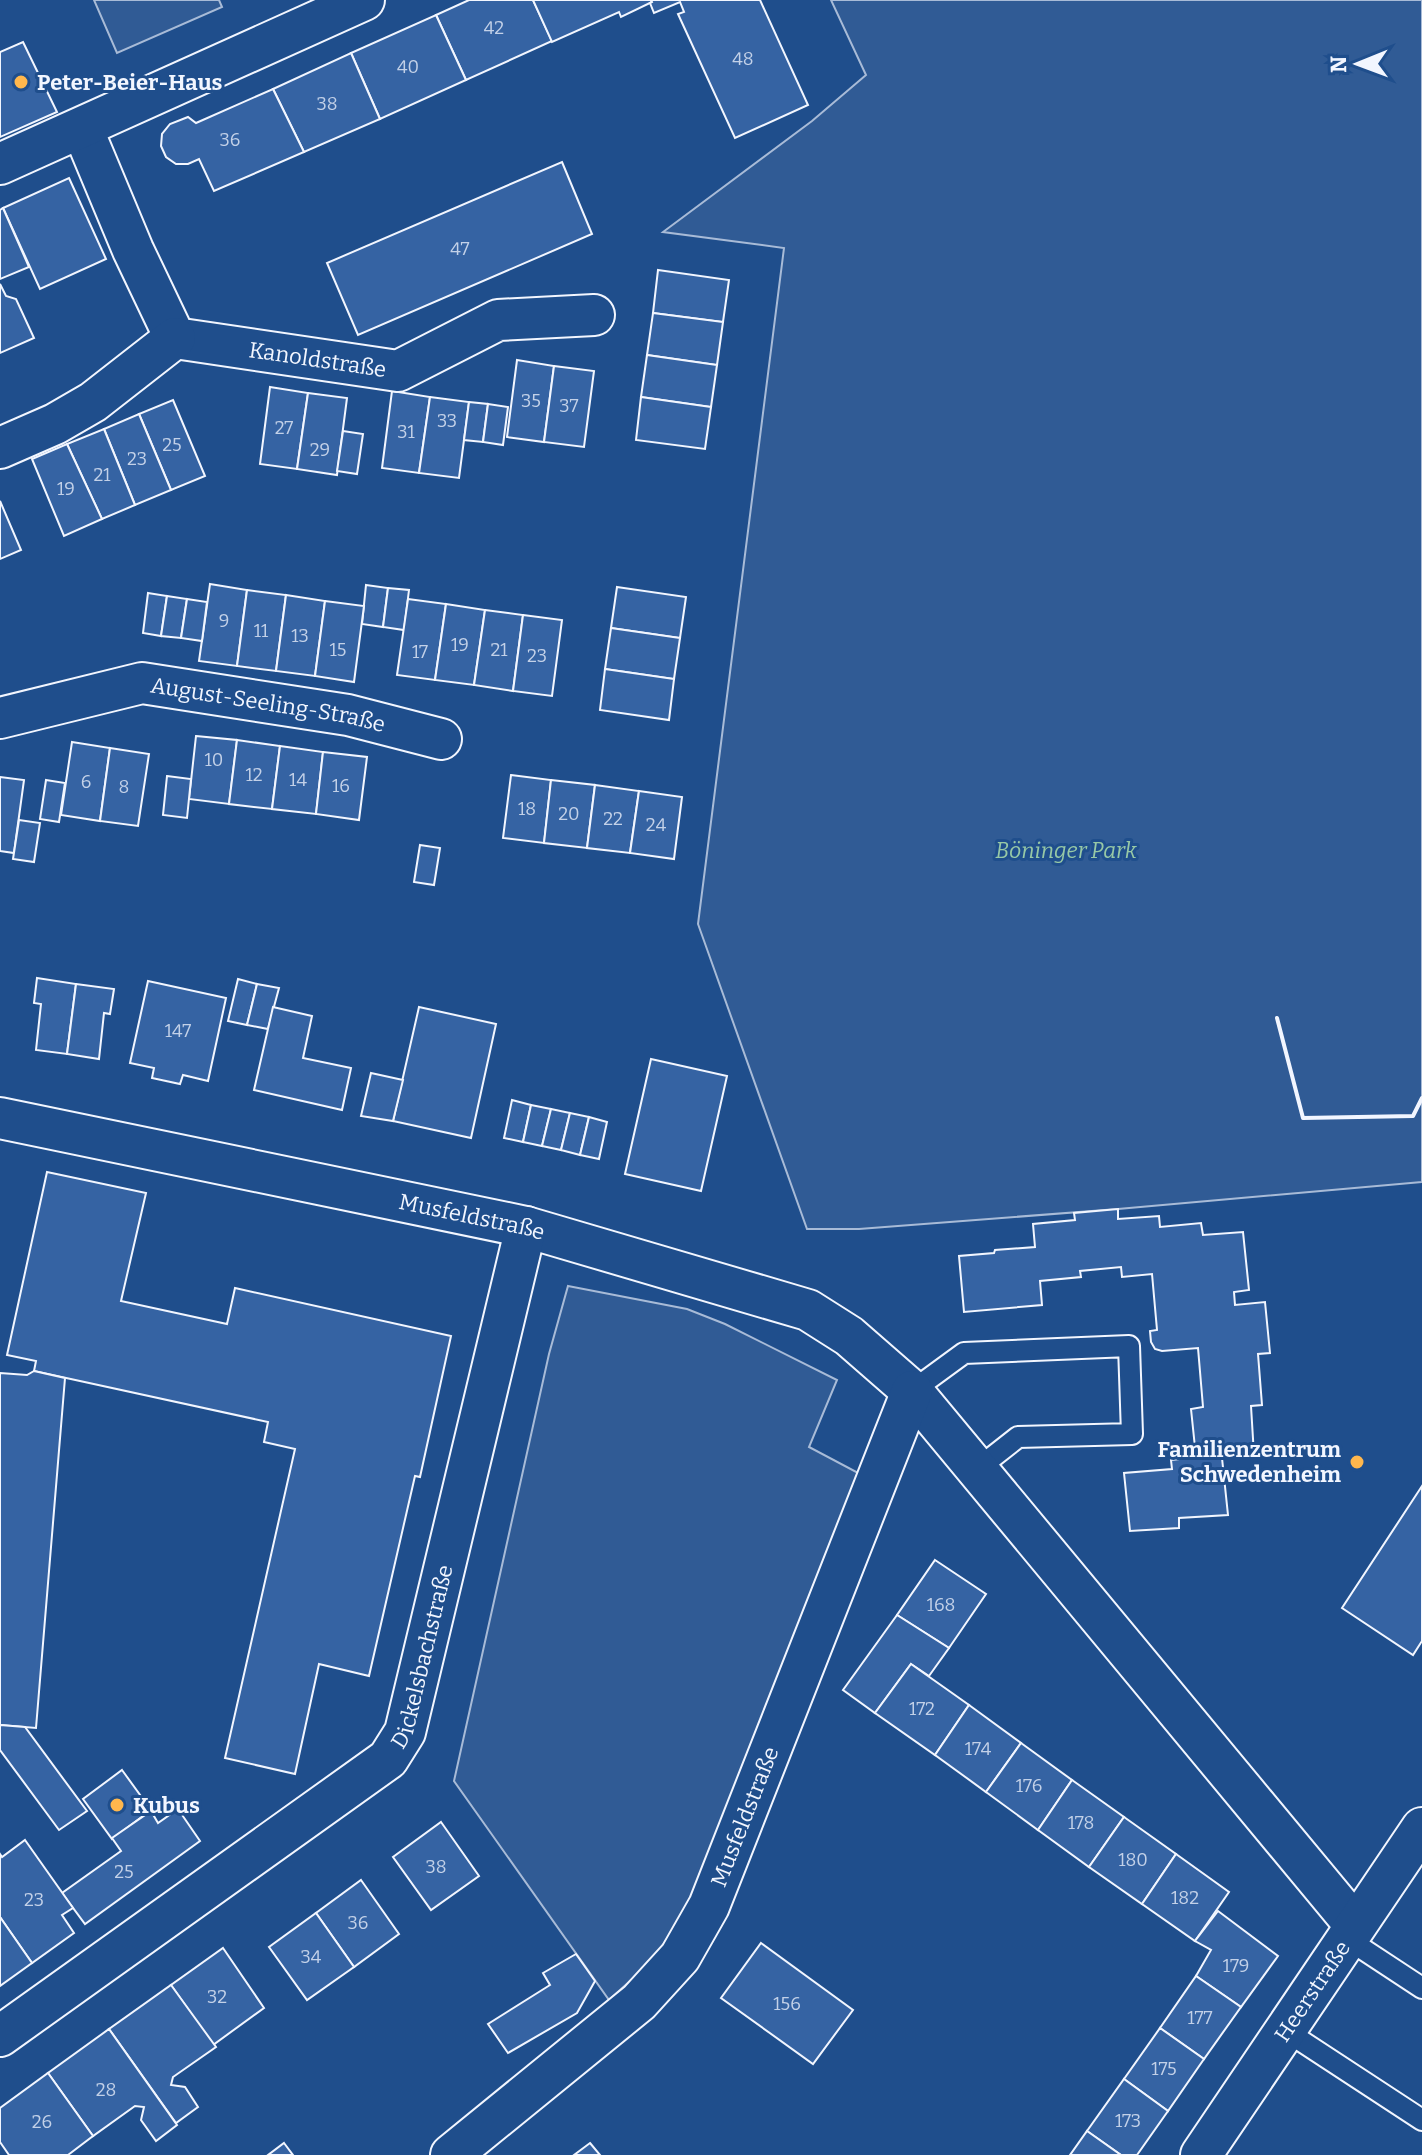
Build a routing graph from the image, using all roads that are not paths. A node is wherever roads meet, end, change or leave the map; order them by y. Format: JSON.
{"nodes":[{"id":1,"x":364,"y":0,"type":"edge"},
{"id":2,"x":82,"y":128,"type":"junction"},
{"id":3,"x":0,"y":164,"type":"edge"},
{"id":4,"x":594,"y":315,"type":"dead end"},
{"id":5,"x":175,"y":338,"type":"junction"},
{"id":6,"x":0,"y":448,"type":"edge"},
{"id":7,"x":0,"y":718,"type":"edge"},
{"id":8,"x":441,"y":739,"type":"dead end"},
{"id":9,"x":0,"y":1118,"type":"edge"},
{"id":10,"x":526,"y":1227,"type":"junction"},
{"id":11,"x":912,"y":1391,"type":"junction"},
{"id":12,"x":976,"y":1470,"type":"junction"},
{"id":13,"x":1415,"y":1854,"type":"edge"},
{"id":14,"x":1350,"y":1932,"type":"junction"},
{"id":15,"x":1422,"y":1988,"type":"edge"},
{"id":16,"x":1286,"y":2031,"type":"junction"},
{"id":17,"x":0,"y":2036,"type":"edge"},
{"id":18,"x":1422,"y":2120,"type":"edge"},
{"id":19,"x":1213,"y":2151,"type":"edge"},
{"id":20,"x":451,"y":2155,"type":"edge"}],
"edges":[{"from":1,"to":2,"type":"street"},
{"from":2,"to":3,"type":"street"},
{"from":2,"to":5,"type":"street"},
{"from":4,"to":5,"type":"street","name":"Kanoldstraße"},
{"from":5,"to":6,"type":"street"},
{"from":7,"to":8,"type":"street","name":"August-Seeling-Straße"},
{"from":9,"to":10,"type":"street","name":"Musfeldstraße"},
{"from":10,"to":11,"type":"street","name":"Musfeldstraße"},
{"from":10,"to":17,"type":"street","name":"Dickelsbachstraße"},
{"from":11,"to":12,"type":"street","name":"Musfeldstraße"},
{"from":11,"to":12,"type":"lane"},
{"from":11,"to":20,"type":"street","name":"Musfeldstraße"},
{"from":12,"to":14,"type":"street","name":"Musfeldstraße"},
{"from":13,"to":14,"type":"street","name":"Heerstraße"},
{"from":14,"to":15,"type":"lane"},
{"from":14,"to":16,"type":"street","name":"Heerstraße"},
{"from":16,"to":18,"type":"lane"},
{"from":16,"to":19,"type":"street","name":"Heerstraße"}]}
